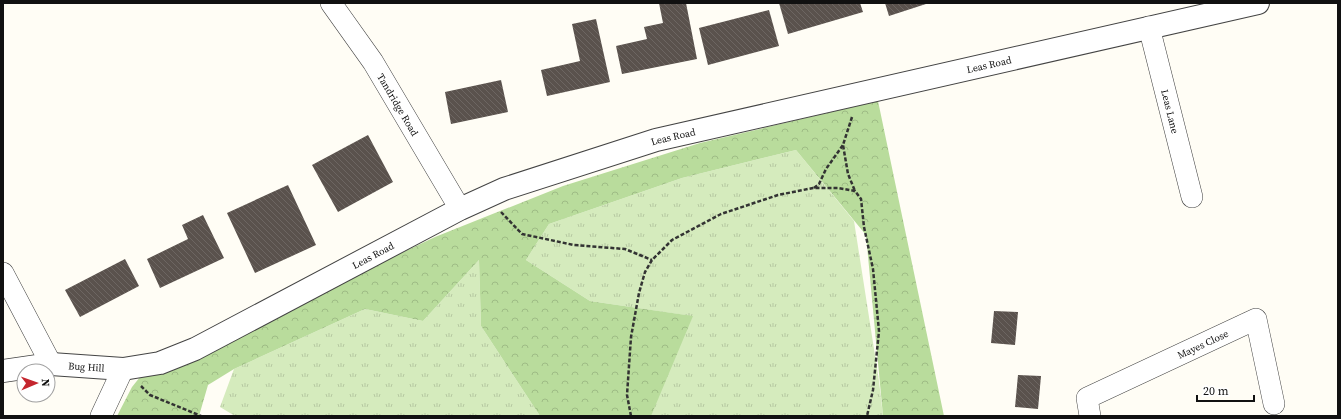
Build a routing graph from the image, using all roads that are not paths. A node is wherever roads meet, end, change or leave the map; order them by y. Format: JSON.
{"nodes":[{"id":1,"x":331,"y":3,"type":"edge"},
{"id":2,"x":1258,"y":3,"type":"edge"},
{"id":3,"x":1149,"y":27,"type":"junction"},
{"id":4,"x":1192,"y":196,"type":"dead end"},
{"id":5,"x":460,"y":209,"type":"junction"},
{"id":6,"x":3,"y":273,"type":"edge"},
{"id":7,"x":50,"y":363,"type":"edge"},
{"id":8,"x":56,"y":364,"type":"edge"},
{"id":9,"x":16,"y":369,"type":"edge"},
{"id":10,"x":123,"y":369,"type":"junction"},
{"id":11,"x":3,"y":371,"type":"edge"},
{"id":12,"x":1274,"y":404,"type":"dead end"},
{"id":13,"x":101,"y":416,"type":"edge"},
{"id":14,"x":1090,"y":416,"type":"edge"}],
"edges":[{"from":1,"to":5,"type":"street","name":"Tandridge Road"},
{"from":2,"to":3,"type":"street","name":"Leas Road"},
{"from":3,"to":4,"type":"street","name":"Leas Lane"},
{"from":3,"to":5,"type":"street","name":"Leas Road"},
{"from":5,"to":10,"type":"street","name":"Leas Road"},
{"from":6,"to":7,"type":"street"},
{"from":8,"to":10,"type":"street","name":"Bug Hill"},
{"from":9,"to":11,"type":"street","name":"Bug Hill"},
{"from":10,"to":13,"type":"street"},
{"from":12,"to":14,"type":"street","name":"Mayes Close"}]}
